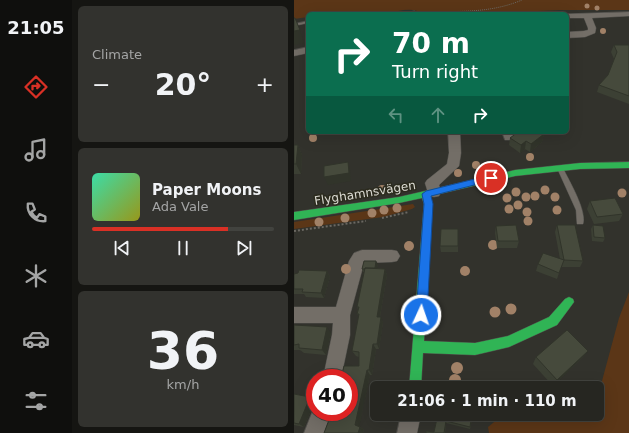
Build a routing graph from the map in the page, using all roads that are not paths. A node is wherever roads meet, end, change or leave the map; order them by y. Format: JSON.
{"nodes":[{"id":1,"x":629,"y":14,"type":"edge"},
{"id":2,"x":587,"y":15,"type":"junction"},
{"id":3,"x":569,"y":16,"type":"edge"},
{"id":4,"x":306,"y":22,"type":"edge"},
{"id":5,"x":294,"y":25,"type":"edge"},
{"id":6,"x":569,"y":35,"type":"edge"},
{"id":7,"x":306,"y":50,"type":"edge"},
{"id":8,"x":294,"y":53,"type":"edge"},
{"id":9,"x":454,"y":134,"type":"edge"},
{"id":10,"x":629,"y":165,"type":"edge"},
{"id":11,"x":560,"y":168,"type":"junction"},
{"id":12,"x":430,"y":193,"type":"junction"},
{"id":13,"x":294,"y":216,"type":"edge"},
{"id":14,"x":580,"y":222,"type":"dead end"},
{"id":15,"x":392,"y":256,"type":"dead end"},
{"id":16,"x":569,"y":302,"type":"dead end"},
{"id":17,"x":294,"y":315,"type":"edge"},
{"id":18,"x":342,"y":315,"type":"junction"},
{"id":19,"x":419,"y":347,"type":"junction"},
{"id":20,"x":334,"y":369,"type":"edge"},
{"id":21,"x":416,"y":381,"type":"edge"},
{"id":22,"x":319,"y":421,"type":"edge"},
{"id":23,"x":410,"y":421,"type":"edge"},
{"id":24,"x":314,"y":433,"type":"edge"},
{"id":25,"x":408,"y":433,"type":"edge"}],
"edges":[{"from":1,"to":2,"type":"street"},
{"from":2,"to":3,"type":"street"},
{"from":2,"to":6,"type":"street"},
{"from":4,"to":5,"type":"lane"},
{"from":7,"to":8,"type":"street"},
{"from":9,"to":12,"type":"street"},
{"from":10,"to":11,"type":"street","name":"Flyghamnsvägen"},
{"from":11,"to":12,"type":"street","name":"Flyghamnsvägen"},
{"from":11,"to":14,"type":"lane"},
{"from":12,"to":13,"type":"street","name":"Flyghamnsvägen"},
{"from":12,"to":19,"type":"street"},
{"from":15,"to":18,"type":"street"},
{"from":16,"to":19,"type":"street"},
{"from":17,"to":18,"type":"street"},
{"from":18,"to":20,"type":"street"},
{"from":19,"to":21,"type":"street"},
{"from":22,"to":24,"type":"street"},
{"from":23,"to":25,"type":"street"}]}
